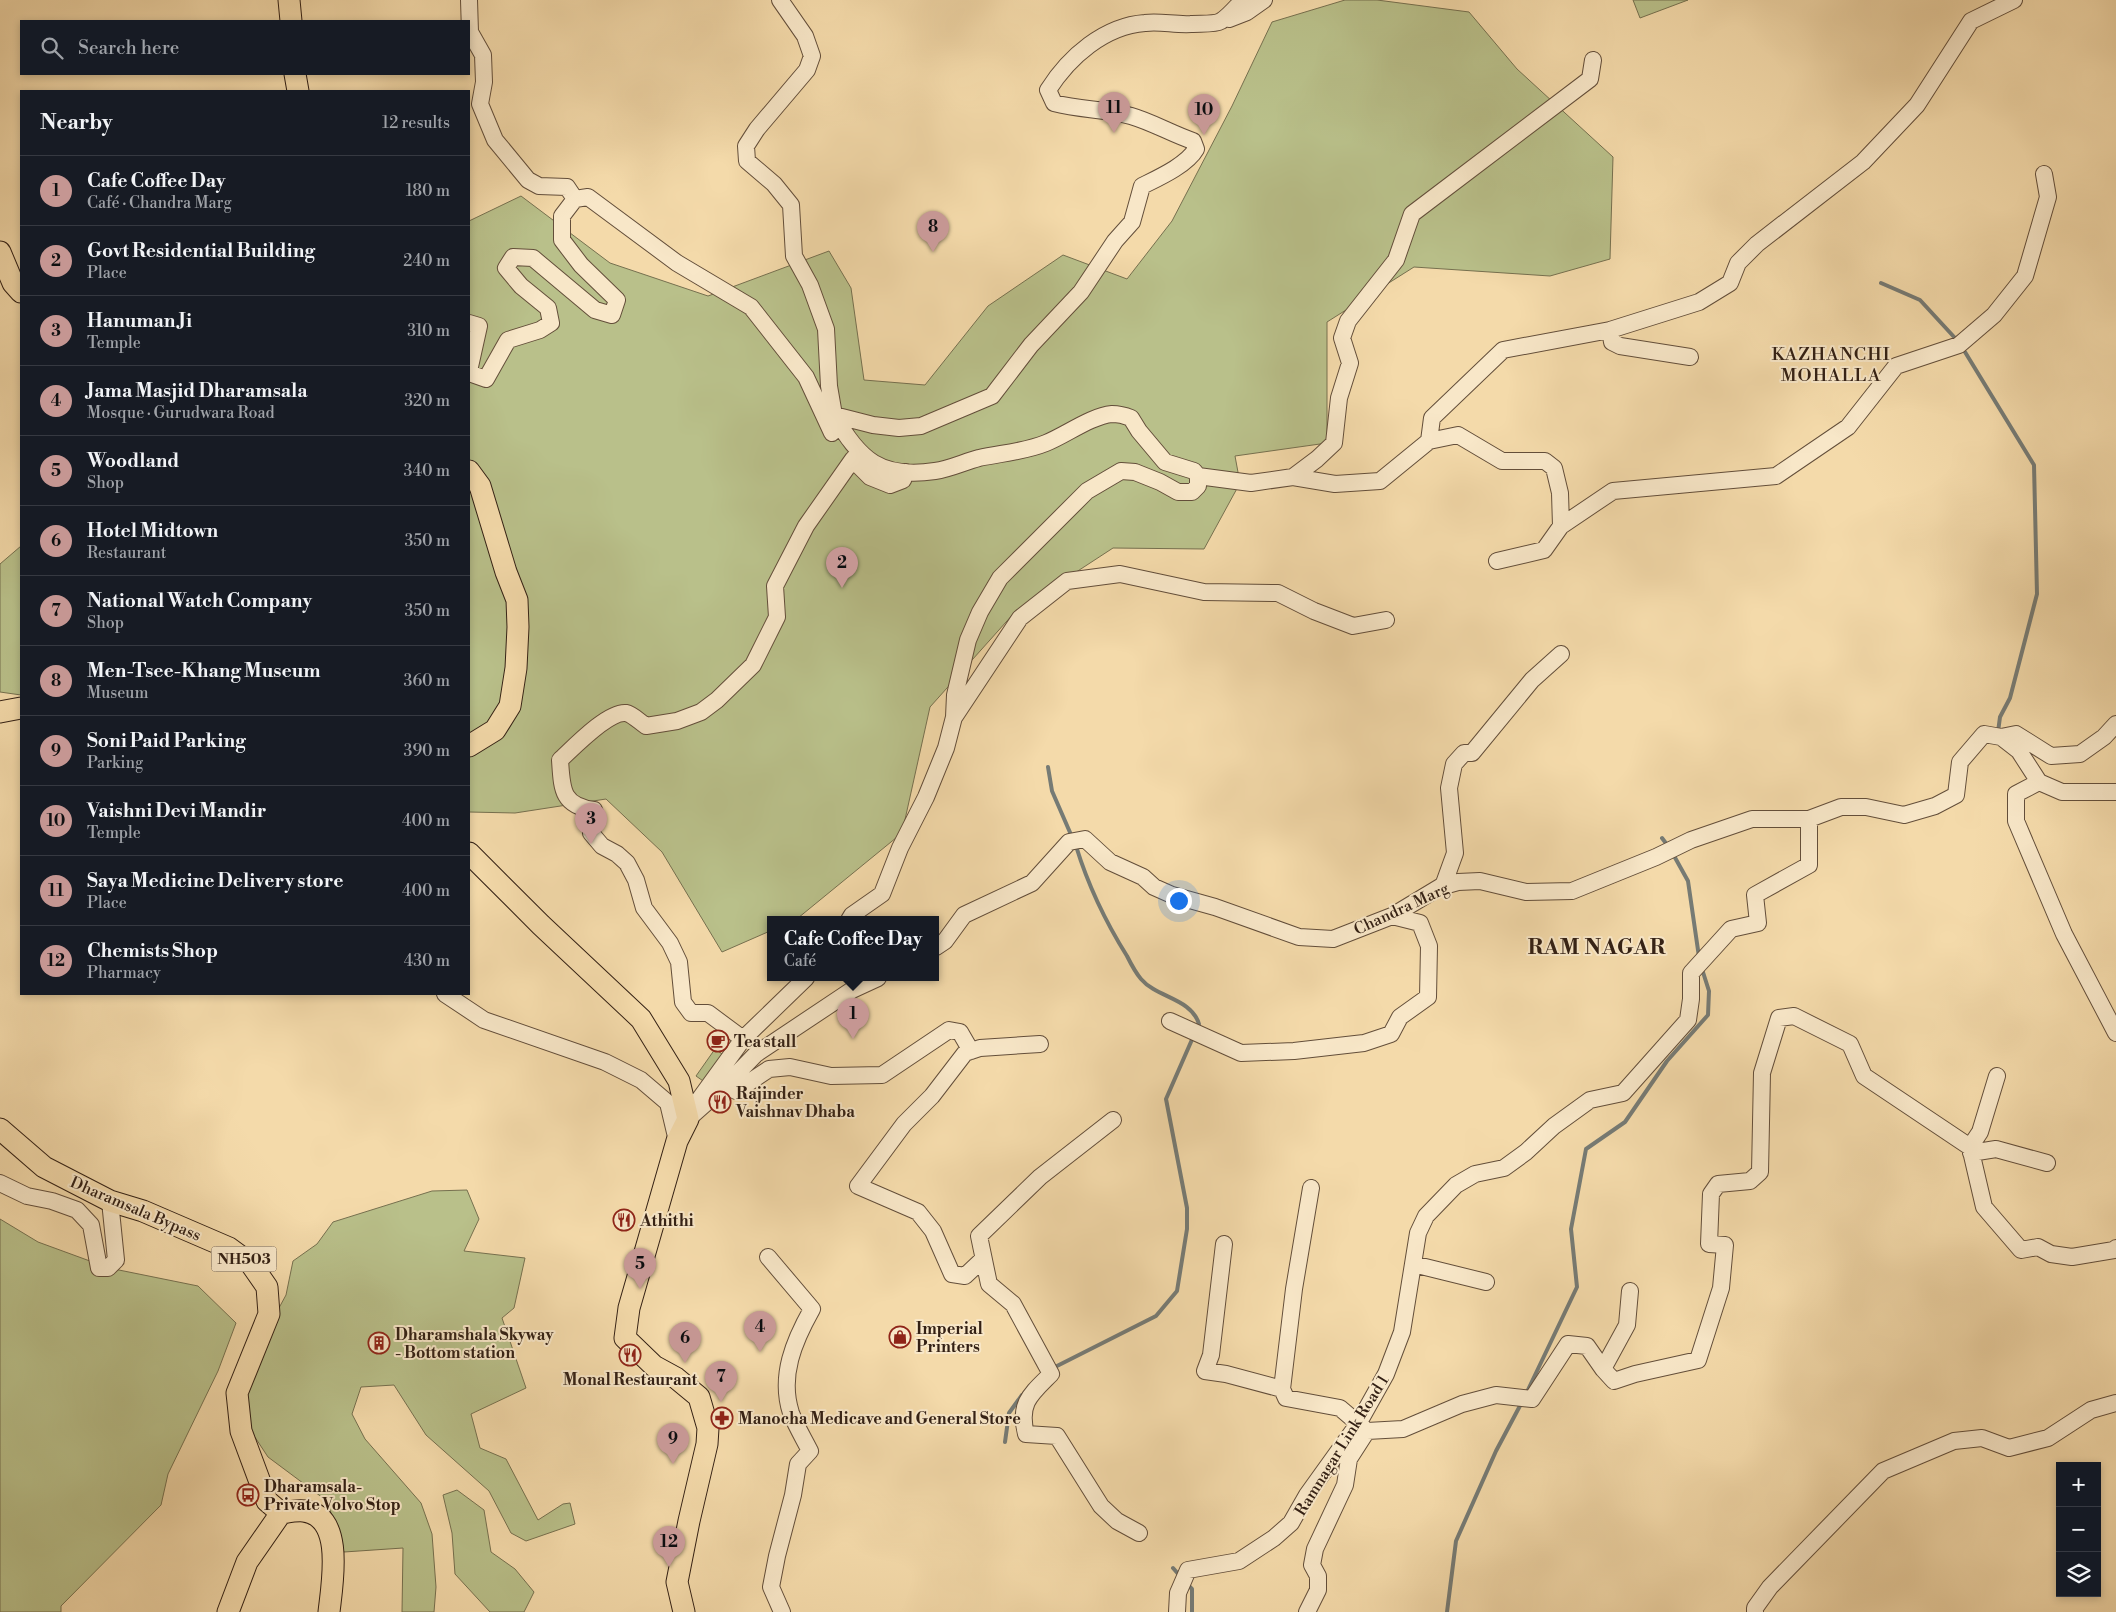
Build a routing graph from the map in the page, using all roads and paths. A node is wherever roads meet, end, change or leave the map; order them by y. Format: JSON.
{"nodes":[{"id":1,"x":289,"y":0,"type":"edge"},
{"id":2,"x":469,"y":0,"type":"edge"},
{"id":3,"x":780,"y":0,"type":"edge"},
{"id":4,"x":1243,"y":0,"type":"edge"},
{"id":5,"x":1264,"y":0,"type":"edge"},
{"id":6,"x":2014,"y":0,"type":"edge"},
{"id":7,"x":291,"y":20,"type":"edge"},
{"id":8,"x":470,"y":20,"type":"edge"},
{"id":9,"x":1220,"y":22,"type":"junction"},
{"id":10,"x":470,"y":32,"type":"edge"},
{"id":11,"x":1593,"y":60,"type":"dead end"},
{"id":12,"x":296,"y":75,"type":"edge"},
{"id":13,"x":298,"y":90,"type":"edge"},
{"id":14,"x":2044,"y":174,"type":"dead end"},
{"id":15,"x":575,"y":200,"type":"junction"},
{"id":16,"x":0,"y":252,"type":"edge"},
{"id":17,"x":20,"y":291,"type":"edge"},
{"id":18,"x":470,"y":323,"type":"edge"},
{"id":19,"x":1610,"y":330,"type":"junction"},
{"id":20,"x":1690,"y":357,"type":"dead end"},
{"id":21,"x":470,"y":367,"type":"edge"},
{"id":22,"x":470,"y":372,"type":"edge"},
{"id":23,"x":834,"y":415,"type":"junction"},
{"id":24,"x":1429,"y":441,"type":"junction"},
{"id":25,"x":853,"y":460,"type":"junction"},
{"id":26,"x":906,"y":472,"type":"junction"},
{"id":27,"x":470,"y":473,"type":"edge"},
{"id":28,"x":1198,"y":476,"type":"junction"},
{"id":29,"x":1293,"y":477,"type":"junction"},
{"id":30,"x":1561,"y":526,"type":"junction"},
{"id":31,"x":1497,"y":561,"type":"dead end"},
{"id":32,"x":1386,"y":620,"type":"dead end"},
{"id":33,"x":1561,"y":654,"type":"dead end"},
{"id":34,"x":20,"y":708,"type":"edge"},
{"id":35,"x":0,"y":712,"type":"edge"},
{"id":36,"x":954,"y":717,"type":"junction"},
{"id":37,"x":2116,"y":724,"type":"edge"},
{"id":38,"x":2001,"y":737,"type":"junction"},
{"id":39,"x":470,"y":745,"type":"edge"},
{"id":40,"x":2039,"y":782,"type":"junction"},
{"id":41,"x":2116,"y":792,"type":"edge"},
{"id":42,"x":1808,"y":819,"type":"junction"},
{"id":43,"x":470,"y":854,"type":"edge"},
{"id":44,"x":1443,"y":886,"type":"junction"},
{"id":45,"x":851,"y":916,"type":"edge"},
{"id":46,"x":1392,"y":916,"type":"junction"},
{"id":47,"x":939,"y":945,"type":"edge"},
{"id":48,"x":803,"y":981,"type":"edge"},
{"id":49,"x":872,"y":981,"type":"edge"},
{"id":50,"x":446,"y":995,"type":"edge"},
{"id":51,"x":1170,"y":1021,"type":"dead end"},
{"id":52,"x":2116,"y":1033,"type":"edge"},
{"id":53,"x":743,"y":1039,"type":"junction"},
{"id":54,"x":1040,"y":1044,"type":"dead end"},
{"id":55,"x":971,"y":1051,"type":"junction"},
{"id":56,"x":1997,"y":1076,"type":"dead end"},
{"id":57,"x":724,"y":1087,"type":"junction"},
{"id":58,"x":688,"y":1119,"type":"junction"},
{"id":59,"x":1113,"y":1120,"type":"dead end"},
{"id":60,"x":0,"y":1128,"type":"edge"},
{"id":61,"x":677,"y":1141,"type":"junction"},
{"id":62,"x":1970,"y":1150,"type":"junction"},
{"id":63,"x":2047,"y":1163,"type":"dead end"},
{"id":64,"x":0,"y":1183,"type":"edge"},
{"id":65,"x":1312,"y":1188,"type":"dead end"},
{"id":66,"x":110,"y":1200,"type":"junction"},
{"id":67,"x":1224,"y":1244,"type":"dead end"},
{"id":68,"x":2116,"y":1248,"type":"edge"},
{"id":69,"x":768,"y":1258,"type":"dead end"},
{"id":70,"x":983,"y":1259,"type":"junction"},
{"id":71,"x":1413,"y":1264,"type":"junction"},
{"id":72,"x":1486,"y":1282,"type":"dead end"},
{"id":73,"x":1630,"y":1291,"type":"dead end"},
{"id":74,"x":1603,"y":1369,"type":"junction"},
{"id":75,"x":1282,"y":1389,"type":"junction"},
{"id":76,"x":2116,"y":1403,"type":"edge"},
{"id":77,"x":1363,"y":1427,"type":"junction"},
{"id":78,"x":281,"y":1513,"type":"junction"},
{"id":79,"x":1139,"y":1533,"type":"dead end"},
{"id":80,"x":228,"y":1612,"type":"edge"},
{"id":81,"x":328,"y":1612,"type":"edge"},
{"id":82,"x":684,"y":1612,"type":"edge"},
{"id":83,"x":782,"y":1612,"type":"edge"},
{"id":84,"x":1177,"y":1612,"type":"edge"},
{"id":85,"x":1307,"y":1612,"type":"edge"},
{"id":86,"x":1755,"y":1612,"type":"edge"}],
"edges":[{"from":1,"to":7,"type":"main road"},
{"from":2,"to":8,"type":"street"},
{"from":3,"to":23,"type":"street"},
{"from":4,"to":9,"type":"street"},
{"from":5,"to":9,"type":"street"},
{"from":6,"to":19,"type":"street"},
{"from":9,"to":23,"type":"street"},
{"from":10,"to":15,"type":"street"},
{"from":11,"to":29,"type":"street"},
{"from":12,"to":13,"type":"main road"},
{"from":14,"to":30,"type":"street"},
{"from":15,"to":22,"type":"street"},
{"from":15,"to":25,"type":"street"},
{"from":16,"to":17,"type":"main road"},
{"from":18,"to":21,"type":"street"},
{"from":19,"to":20,"type":"street"},
{"from":19,"to":24,"type":"street"},
{"from":23,"to":26,"type":"street"},
{"from":24,"to":29,"type":"street"},
{"from":24,"to":30,"type":"street"},
{"from":25,"to":26,"type":"street"},
{"from":25,"to":53,"type":"street"},
{"from":26,"to":28,"type":"street"},
{"from":27,"to":39,"type":"main road"},
{"from":28,"to":29,"type":"street"},
{"from":28,"to":36,"type":"street"},
{"from":30,"to":31,"type":"street"},
{"from":32,"to":36,"type":"street"},
{"from":33,"to":44,"type":"street"},
{"from":34,"to":35,"type":"main road"},
{"from":36,"to":45,"type":"street"},
{"from":37,"to":38,"type":"street"},
{"from":38,"to":40,"type":"street"},
{"from":38,"to":42,"type":"street","name":"Chandra Marg"},
{"from":40,"to":41,"type":"street"},
{"from":40,"to":52,"type":"street"},
{"from":42,"to":44,"type":"street","name":"Chandra Marg"},
{"from":42,"to":71,"type":"street","name":"Ramnagar Link Road 1"},
{"from":43,"to":58,"type":"main road"},
{"from":44,"to":46,"type":"street","name":"Chandra Marg"},
{"from":46,"to":47,"type":"street","name":"Chandra Marg"},
{"from":46,"to":51,"type":"street"},
{"from":48,"to":53,"type":"street"},
{"from":49,"to":57,"type":"street"},
{"from":50,"to":61,"type":"street"},
{"from":53,"to":58,"type":"street"},
{"from":54,"to":55,"type":"street"},
{"from":55,"to":57,"type":"street"},
{"from":55,"to":70,"type":"street"},
{"from":56,"to":62,"type":"street"},
{"from":57,"to":58,"type":"street"},
{"from":58,"to":61,"type":"main road"},
{"from":59,"to":70,"type":"street"},
{"from":60,"to":66,"type":"main road","name":"Dharamsala Bypass","number":"NH503"},
{"from":61,"to":82,"type":"main road"},
{"from":62,"to":63,"type":"street"},
{"from":62,"to":68,"type":"street"},
{"from":62,"to":74,"type":"street"},
{"from":64,"to":66,"type":"street"},
{"from":65,"to":75,"type":"street"},
{"from":66,"to":78,"type":"main road","name":"Dharamsala Bypass","number":"NH503"},
{"from":67,"to":75,"type":"street"},
{"from":69,"to":83,"type":"street"},
{"from":70,"to":79,"type":"street"},
{"from":71,"to":72,"type":"street"},
{"from":71,"to":77,"type":"street","name":"Ramnagar Link Road 1"},
{"from":73,"to":74,"type":"street"},
{"from":74,"to":77,"type":"street"},
{"from":75,"to":77,"type":"street"},
{"from":76,"to":86,"type":"street"},
{"from":77,"to":84,"type":"street","name":"Ramnagar Link Road 1"},
{"from":77,"to":85,"type":"street"},
{"from":78,"to":80,"type":"main road"},
{"from":78,"to":81,"type":"main road"}]}
